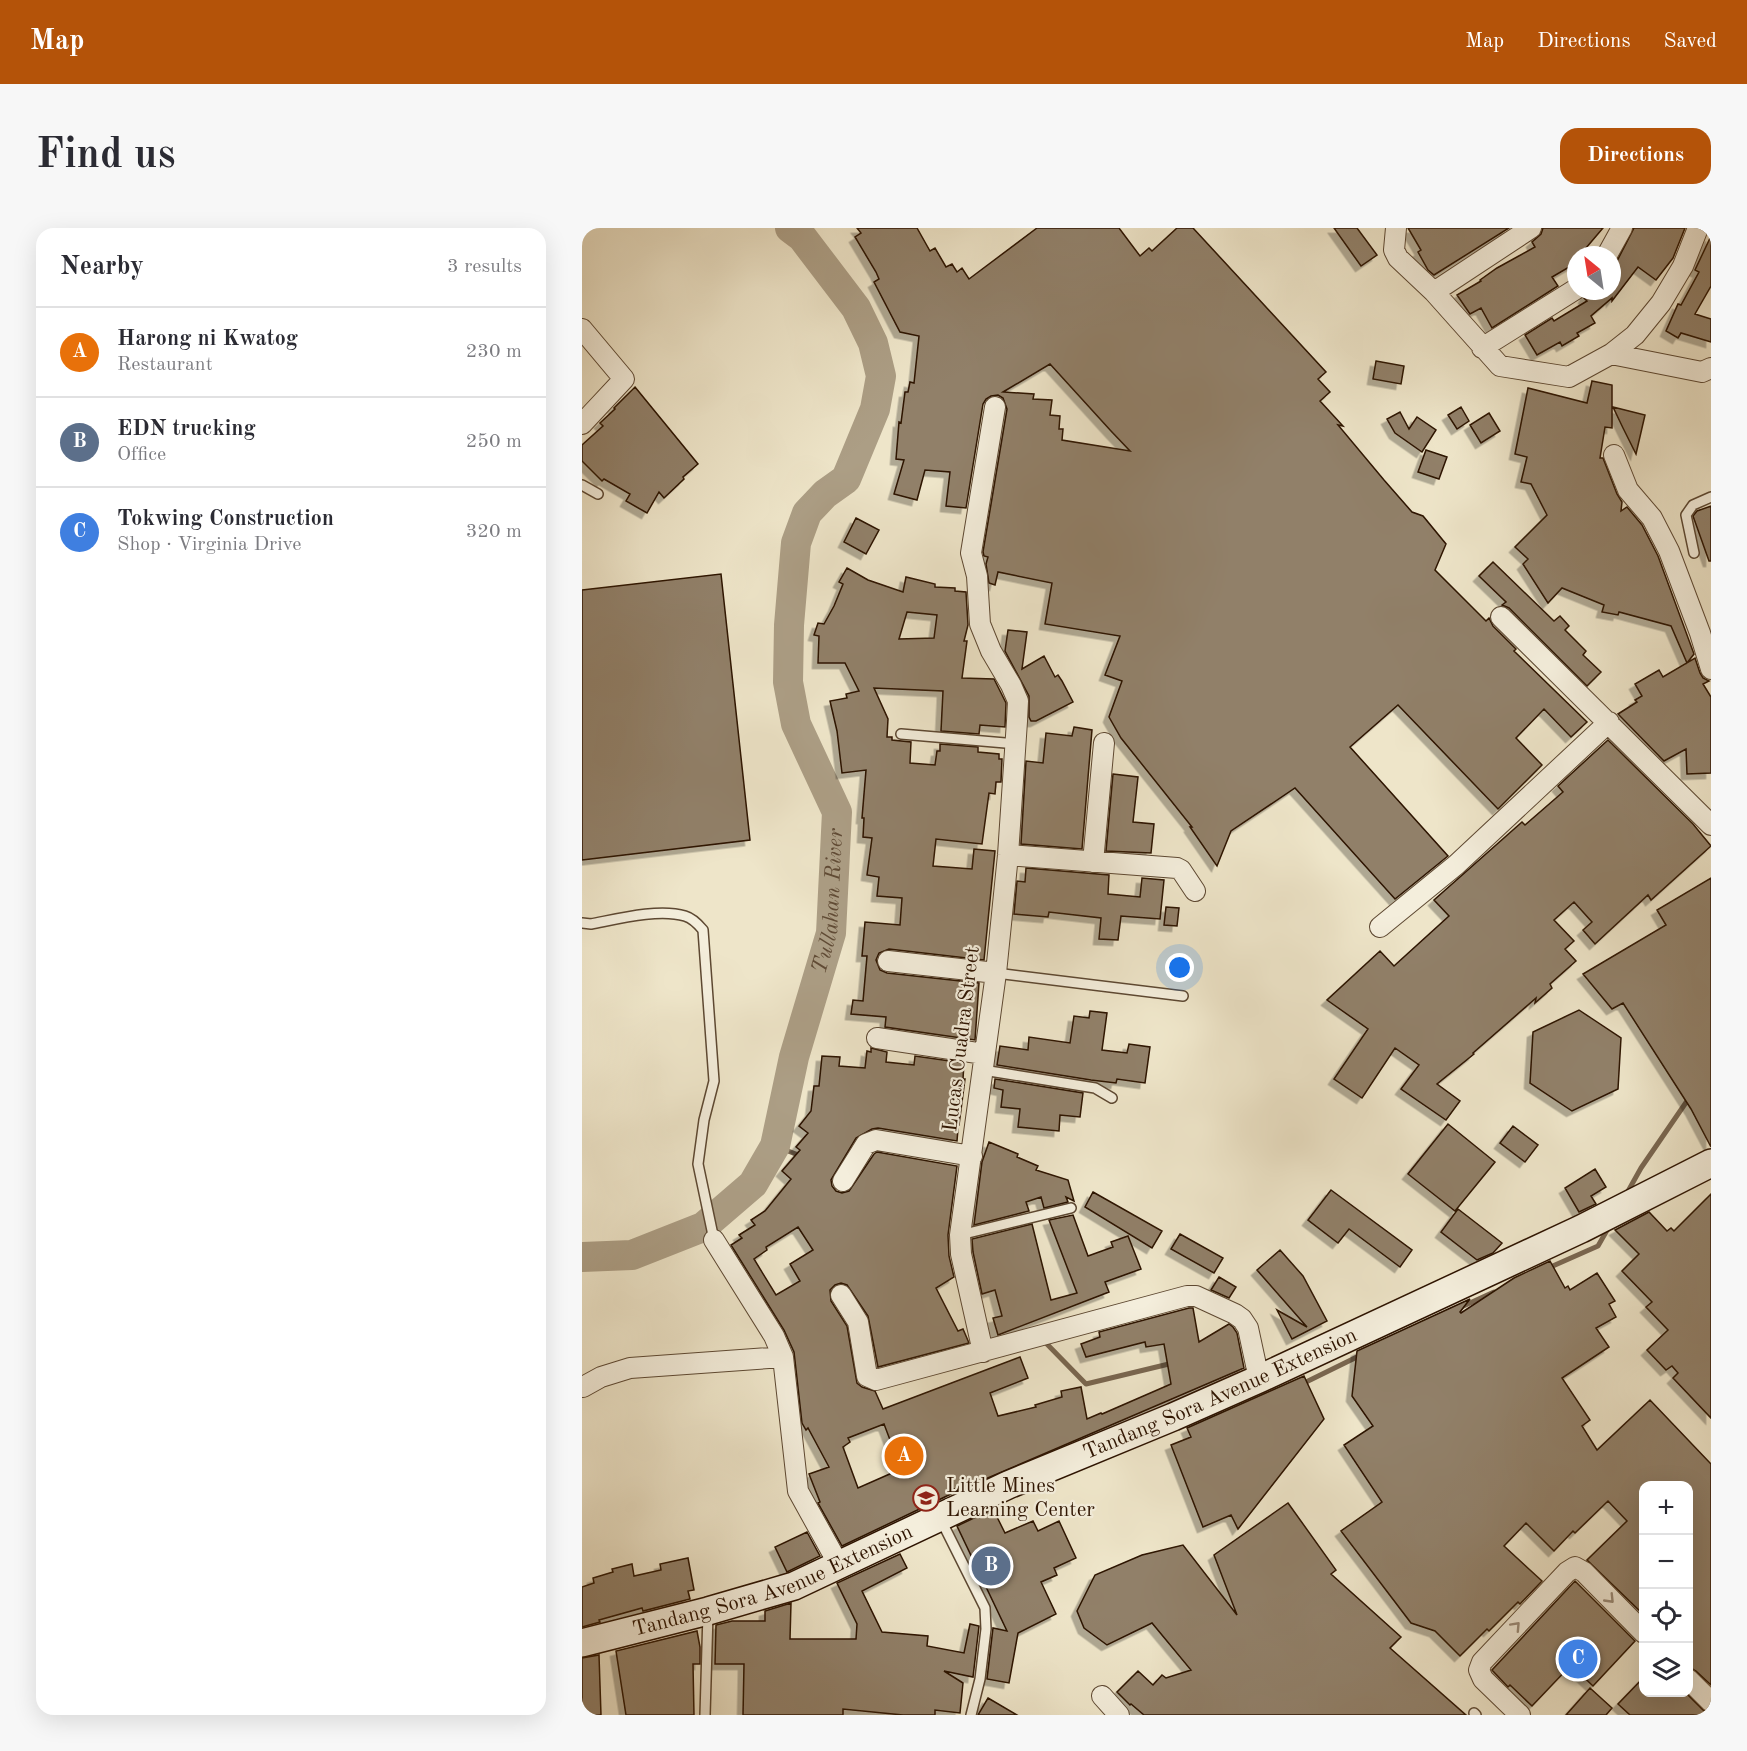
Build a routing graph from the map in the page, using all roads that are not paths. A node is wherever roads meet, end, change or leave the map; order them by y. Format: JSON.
{"nodes":[{"id":1,"x":1396,"y":228,"type":"edge"},
{"id":2,"x":1531,"y":228,"type":"edge"},
{"id":3,"x":1622,"y":228,"type":"edge"},
{"id":4,"x":1698,"y":228,"type":"edge"},
{"id":5,"x":1613,"y":246,"type":"edge"},
{"id":6,"x":1434,"y":292,"type":"junction"},
{"id":7,"x":1567,"y":295,"type":"edge"},
{"id":8,"x":582,"y":329,"type":"edge"},
{"id":9,"x":1482,"y":348,"type":"junction"},
{"id":10,"x":1611,"y":354,"type":"junction"},
{"id":11,"x":1711,"y":368,"type":"edge"},
{"id":12,"x":995,"y":406,"type":"dead end"},
{"id":13,"x":582,"y":424,"type":"edge"},
{"id":14,"x":1614,"y":455,"type":"dead end"},
{"id":15,"x":582,"y":485,"type":"edge"},
{"id":16,"x":598,"y":494,"type":"dead end"},
{"id":17,"x":1711,"y":497,"type":"edge"},
{"id":18,"x":1694,"y":553,"type":"dead end"},
{"id":19,"x":1502,"y":617,"type":"dead end"},
{"id":20,"x":1706,"y":631,"type":"edge"},
{"id":21,"x":1711,"y":669,"type":"edge"},
{"id":22,"x":1609,"y":722,"type":"junction"},
{"id":23,"x":901,"y":734,"type":"dead end"},
{"id":24,"x":1104,"y":743,"type":"dead end"},
{"id":25,"x":1017,"y":744,"type":"junction"},
{"id":26,"x":1711,"y":825,"type":"edge"},
{"id":27,"x":1008,"y":855,"type":"junction"},
{"id":28,"x":1093,"y":862,"type":"junction"},
{"id":29,"x":1195,"y":891,"type":"dead end"},
{"id":30,"x":582,"y":923,"type":"edge"},
{"id":31,"x":1380,"y":927,"type":"dead end"},
{"id":32,"x":888,"y":961,"type":"dead end"},
{"id":33,"x":996,"y":973,"type":"junction"},
{"id":34,"x":1183,"y":996,"type":"dead end"},
{"id":35,"x":877,"y":1038,"type":"dead end"},
{"id":36,"x":983,"y":1062,"type":"junction"},
{"id":37,"x":1112,"y":1098,"type":"dead end"},
{"id":38,"x":972,"y":1156,"type":"junction"},
{"id":39,"x":1711,"y":1163,"type":"edge"},
{"id":40,"x":843,"y":1181,"type":"dead end"},
{"id":41,"x":1071,"y":1208,"type":"dead end"},
{"id":42,"x":960,"y":1235,"type":"junction"},
{"id":43,"x":714,"y":1240,"type":"joint"},
{"id":44,"x":840,"y":1295,"type":"dead end"},
{"id":45,"x":983,"y":1352,"type":"junction"},
{"id":46,"x":783,"y":1358,"type":"junction"},
{"id":47,"x":1259,"y":1379,"type":"junction"},
{"id":48,"x":583,"y":1387,"type":"edge"},
{"id":49,"x":940,"y":1518,"type":"junction"},
{"id":50,"x":839,"y":1565,"type":"junction"},
{"id":51,"x":708,"y":1611,"type":"junction"},
{"id":52,"x":1639,"y":1628,"type":"edge"},
{"id":53,"x":582,"y":1642,"type":"edge"},
{"id":54,"x":1693,"y":1683,"type":"edge"},
{"id":55,"x":1102,"y":1696,"type":"dead end"},
{"id":56,"x":1711,"y":1702,"type":"edge"},
{"id":57,"x":705,"y":1715,"type":"edge"},
{"id":58,"x":971,"y":1715,"type":"edge"},
{"id":59,"x":1119,"y":1715,"type":"edge"},
{"id":60,"x":1520,"y":1715,"type":"edge"}],
"edges":[{"from":1,"to":6,"type":"street"},
{"from":2,"to":6,"type":"street"},
{"from":3,"to":5,"type":"street"},
{"from":4,"to":10,"type":"street"},
{"from":6,"to":9,"type":"street"},
{"from":7,"to":9,"type":"street"},
{"from":8,"to":13,"type":"street"},
{"from":9,"to":10,"type":"street"},
{"from":10,"to":11,"type":"street"},
{"from":12,"to":25,"type":"street","name":"Lucas Cuadra Street"},
{"from":14,"to":20,"type":"street"},
{"from":15,"to":16,"type":"lane"},
{"from":17,"to":18,"type":"lane"},
{"from":19,"to":22,"type":"street"},
{"from":20,"to":21,"type":"street"},
{"from":22,"to":26,"type":"street"},
{"from":22,"to":31,"type":"street"},
{"from":23,"to":25,"type":"lane"},
{"from":24,"to":28,"type":"street"},
{"from":25,"to":27,"type":"street","name":"Lucas Cuadra Street"},
{"from":27,"to":28,"type":"street"},
{"from":27,"to":33,"type":"street","name":"Lucas Cuadra Street"},
{"from":28,"to":29,"type":"street"},
{"from":30,"to":43,"type":"lane"},
{"from":32,"to":33,"type":"street"},
{"from":33,"to":34,"type":"lane"},
{"from":33,"to":36,"type":"street","name":"Lucas Cuadra Street"},
{"from":35,"to":36,"type":"street"},
{"from":36,"to":37,"type":"lane"},
{"from":36,"to":38,"type":"street","name":"Lucas Cuadra Street"},
{"from":38,"to":40,"type":"street"},
{"from":38,"to":42,"type":"street","name":"Lucas Cuadra Street"},
{"from":39,"to":47,"type":"main road","name":"Tandang Sora Avenue Extension"},
{"from":41,"to":42,"type":"lane"},
{"from":42,"to":45,"type":"street","name":"Lucas Cuadra Street"},
{"from":43,"to":46,"type":"street"},
{"from":44,"to":45,"type":"street"},
{"from":45,"to":47,"type":"street"},
{"from":46,"to":48,"type":"street"},
{"from":46,"to":50,"type":"street"},
{"from":47,"to":49,"type":"main road","name":"Tandang Sora Avenue Extension"},
{"from":49,"to":50,"type":"main road","name":"Tandang Sora Avenue Extension"},
{"from":49,"to":58,"type":"lane"},
{"from":50,"to":51,"type":"main road","name":"Tandang Sora Avenue Extension"},
{"from":51,"to":53,"type":"main road","name":"Tandang Sora Avenue Extension"},
{"from":51,"to":57,"type":"lane"},
{"from":60,"to":52,"type":"street","one_way":true},
{"from":54,"to":56,"type":"street"},
{"from":55,"to":59,"type":"street"}]}
